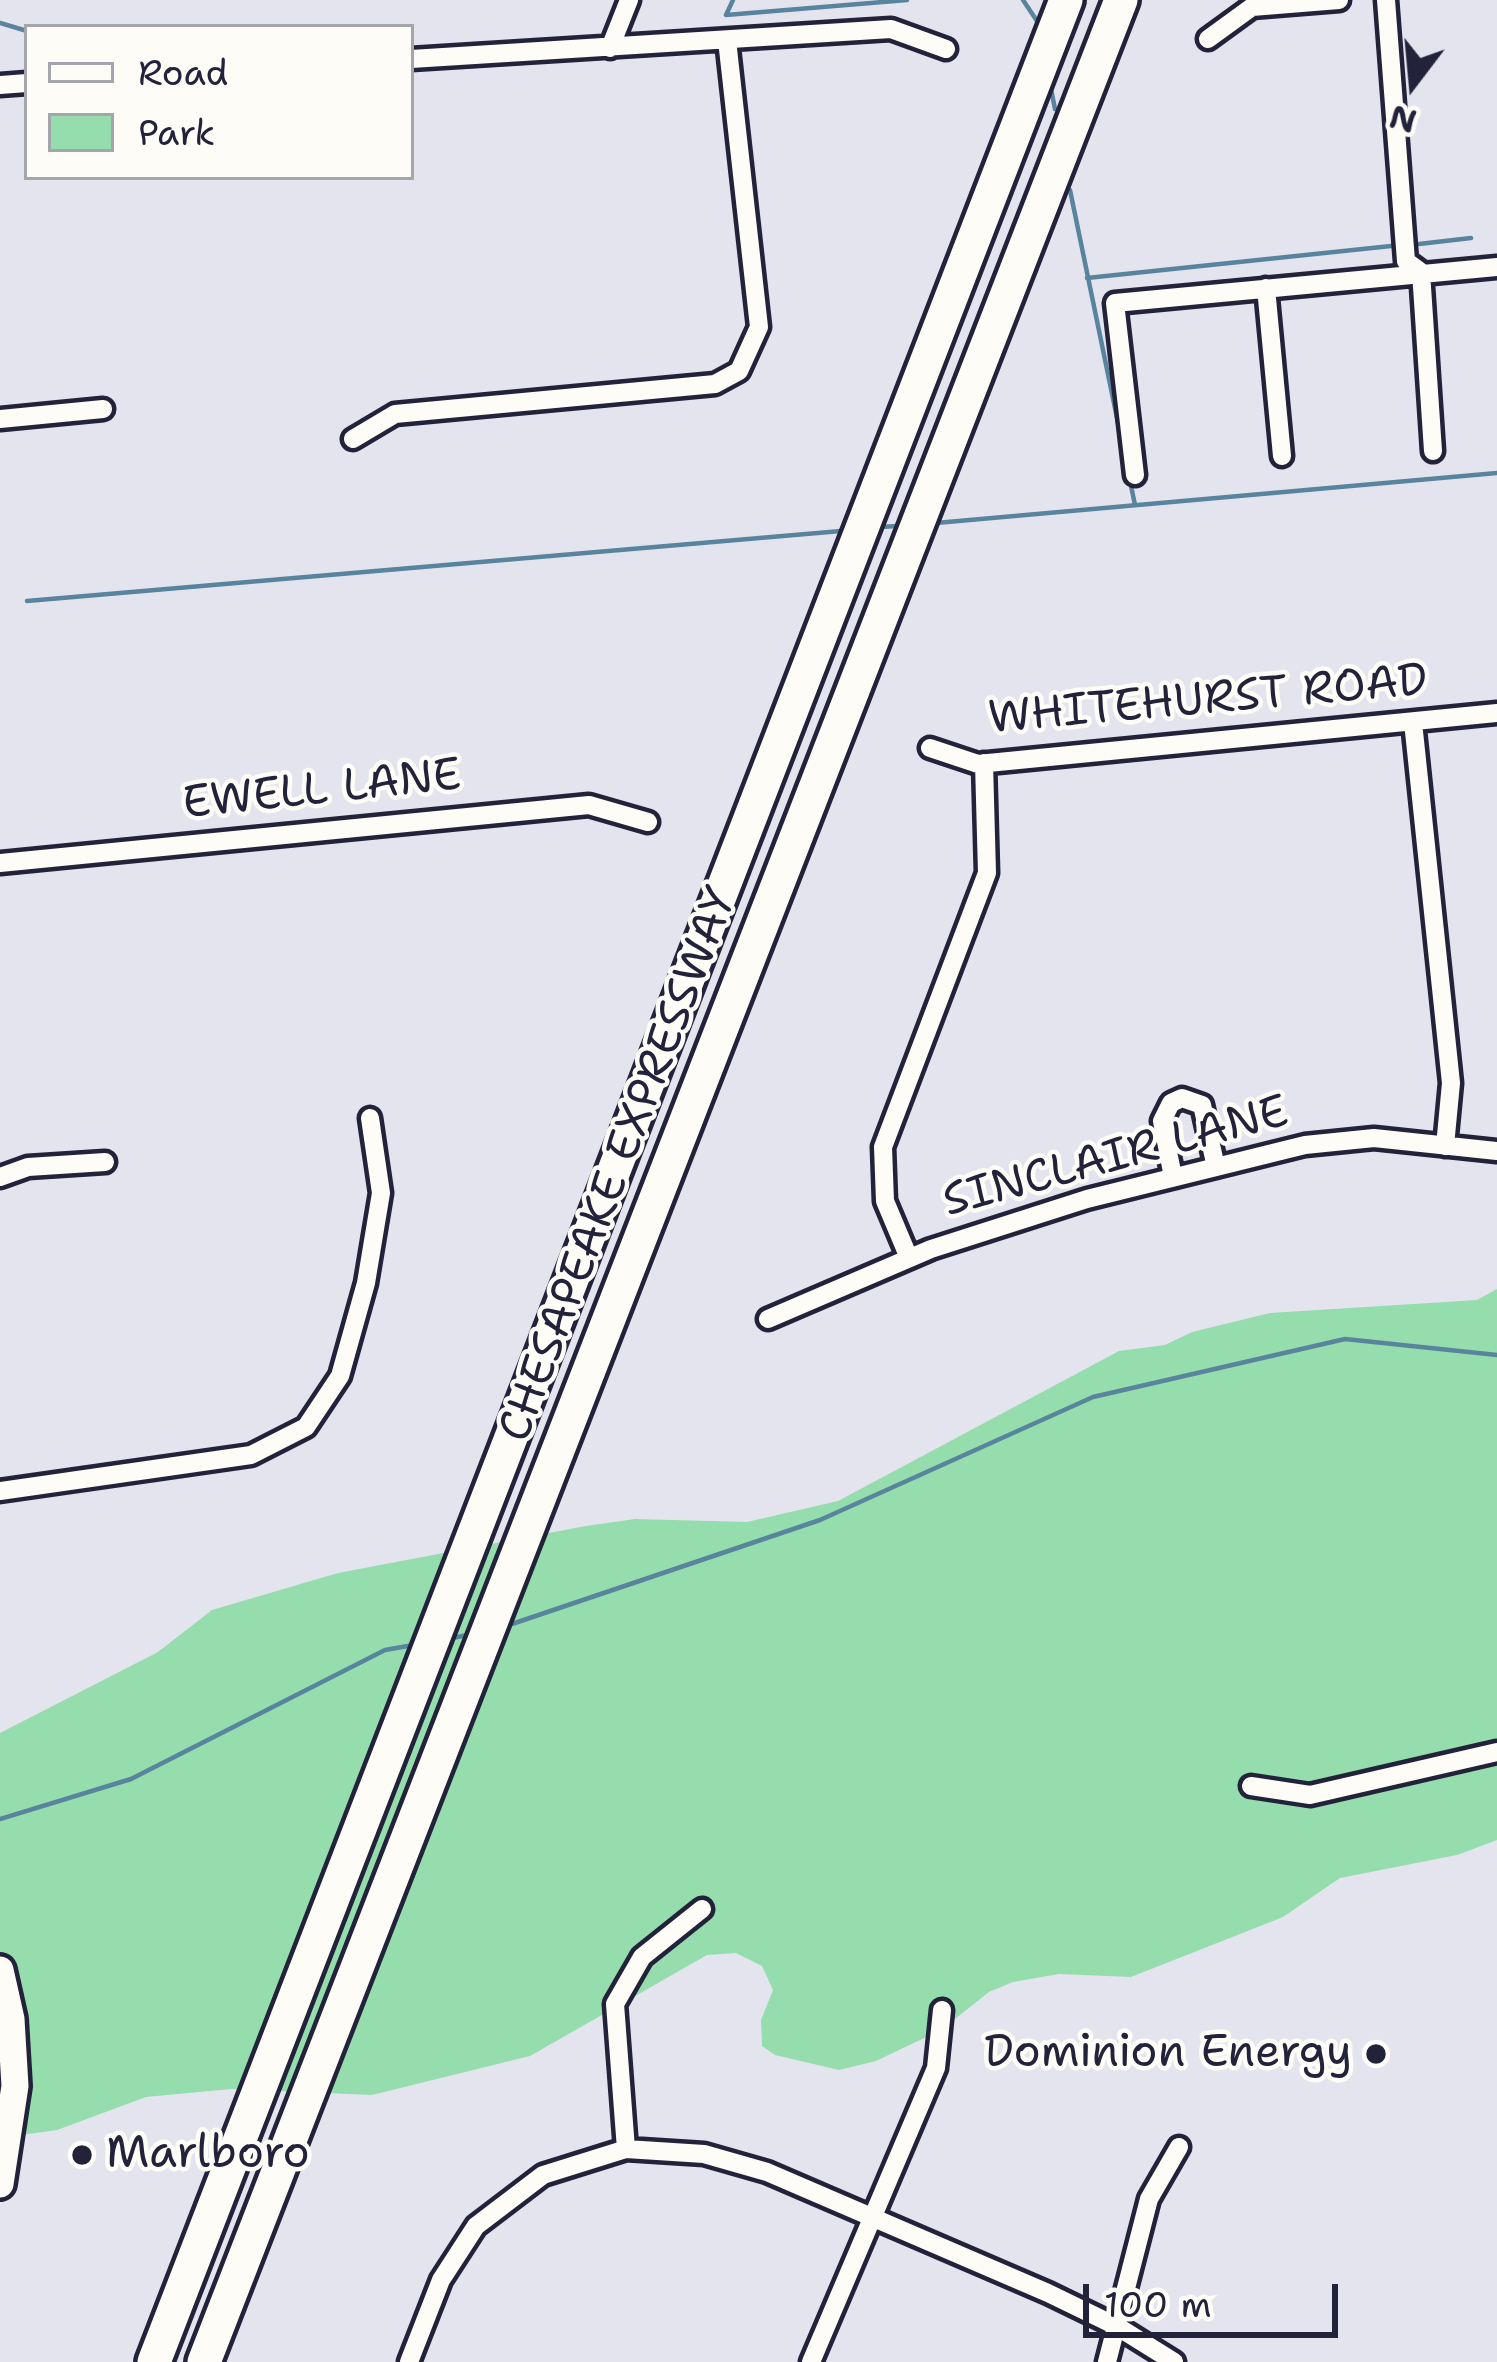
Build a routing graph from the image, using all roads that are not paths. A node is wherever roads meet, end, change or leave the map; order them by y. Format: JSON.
{"nodes":[{"id":1,"x":629,"y":0,"type":"edge"},
{"id":2,"x":1121,"y":0,"type":"edge"},
{"id":3,"x":1136,"y":0,"type":"edge"},
{"id":4,"x":1339,"y":0,"type":"edge"},
{"id":5,"x":1386,"y":0,"type":"edge"},
{"id":6,"x":1062,"y":8,"type":"edge"},
{"id":7,"x":1208,"y":39,"type":"dead end"},
{"id":8,"x":727,"y":40,"type":"junction"},
{"id":9,"x":610,"y":48,"type":"junction"},
{"id":10,"x":946,"y":50,"type":"dead end"},
{"id":11,"x":414,"y":59,"type":"edge"},
{"id":12,"x":1074,"y":120,"type":"junction"},
{"id":13,"x":1497,"y":267,"type":"edge"},
{"id":14,"x":1421,"y":272,"type":"junction"},
{"id":15,"x":1266,"y":288,"type":"junction"},
{"id":16,"x":103,"y":410,"type":"dead end"},
{"id":17,"x":0,"y":418,"type":"edge"},
{"id":18,"x":353,"y":439,"type":"dead end"},
{"id":19,"x":1433,"y":451,"type":"dead end"},
{"id":20,"x":1282,"y":456,"type":"dead end"},
{"id":21,"x":1135,"y":475,"type":"dead end"},
{"id":22,"x":1497,"y":713,"type":"edge"},
{"id":23,"x":1413,"y":722,"type":"junction"},
{"id":24,"x":930,"y":748,"type":"dead end"},
{"id":25,"x":984,"y":763,"type":"junction"},
{"id":26,"x":648,"y":822,"type":"dead end"},
{"id":27,"x":0,"y":863,"type":"edge"},
{"id":28,"x":370,"y":1118,"type":"dead end"},
{"id":29,"x":1445,"y":1146,"type":"junction"},
{"id":30,"x":1497,"y":1151,"type":"edge"},
{"id":31,"x":105,"y":1162,"type":"dead end"},
{"id":32,"x":1216,"y":1167,"type":"junction"},
{"id":33,"x":0,"y":1177,"type":"edge"},
{"id":34,"x":1173,"y":1178,"type":"junction"},
{"id":35,"x":909,"y":1258,"type":"junction"},
{"id":36,"x":768,"y":1319,"type":"dead end"},
{"id":37,"x":0,"y":1491,"type":"edge"},
{"id":38,"x":1497,"y":1752,"type":"edge"},
{"id":39,"x":1251,"y":1786,"type":"dead end"},
{"id":40,"x":702,"y":1909,"type":"dead end"},
{"id":41,"x":0,"y":1970,"type":"edge"},
{"id":42,"x":942,"y":2010,"type":"dead end"},
{"id":43,"x":1179,"y":2147,"type":"dead end"},
{"id":44,"x":626,"y":2149,"type":"junction"},
{"id":45,"x":0,"y":2184,"type":"edge"},
{"id":46,"x":873,"y":2218,"type":"junction"},
{"id":47,"x":1118,"y":2326,"type":"junction"},
{"id":48,"x":154,"y":2362,"type":"edge"},
{"id":49,"x":204,"y":2362,"type":"edge"},
{"id":50,"x":409,"y":2362,"type":"edge"},
{"id":51,"x":811,"y":2362,"type":"edge"},
{"id":52,"x":1107,"y":2362,"type":"edge"},
{"id":53,"x":1174,"y":2362,"type":"edge"}],
"edges":[{"from":1,"to":9,"type":"street"},
{"from":2,"to":12,"type":"highway","name":"CHESAPEAKE EXPRESSWAY"},
{"from":3,"to":12,"type":"highway"},
{"from":4,"to":7,"type":"street"},
{"from":5,"to":14,"type":"street"},
{"from":6,"to":48,"type":"highway","name":"CHESAPEAKE EXPRESSWAY"},
{"from":8,"to":9,"type":"street"},
{"from":8,"to":10,"type":"street"},
{"from":8,"to":18,"type":"street"},
{"from":9,"to":11,"type":"street"},
{"from":12,"to":49,"type":"highway","name":"CHESAPEAKE EXPRESSWAY"},
{"from":13,"to":14,"type":"street"},
{"from":14,"to":15,"type":"street"},
{"from":14,"to":19,"type":"street"},
{"from":15,"to":20,"type":"street"},
{"from":15,"to":21,"type":"street"},
{"from":16,"to":17,"type":"street"},
{"from":22,"to":23,"type":"street","name":"WHITEHURST ROAD"},
{"from":23,"to":25,"type":"street","name":"WHITEHURST ROAD"},
{"from":23,"to":29,"type":"street"},
{"from":24,"to":25,"type":"street","name":"WHITEHURST ROAD"},
{"from":25,"to":35,"type":"street"},
{"from":26,"to":27,"type":"street","name":"EWELL LANE"},
{"from":28,"to":37,"type":"street"},
{"from":29,"to":30,"type":"street","name":"SINCLAIR LANE"},
{"from":29,"to":32,"type":"street","name":"SINCLAIR LANE"},
{"from":31,"to":33,"type":"street"},
{"from":32,"to":34,"type":"street","name":"SINCLAIR LANE"},
{"from":32,"to":34,"type":"street"},
{"from":34,"to":35,"type":"street","name":"SINCLAIR LANE"},
{"from":35,"to":36,"type":"street","name":"SINCLAIR LANE"},
{"from":38,"to":39,"type":"street"},
{"from":40,"to":44,"type":"street"},
{"from":41,"to":45,"type":"street"},
{"from":42,"to":46,"type":"street"},
{"from":43,"to":47,"type":"street"},
{"from":44,"to":46,"type":"street"},
{"from":44,"to":50,"type":"street"},
{"from":46,"to":47,"type":"street"},
{"from":46,"to":51,"type":"street"},
{"from":47,"to":52,"type":"street"},
{"from":47,"to":53,"type":"street"}]}
